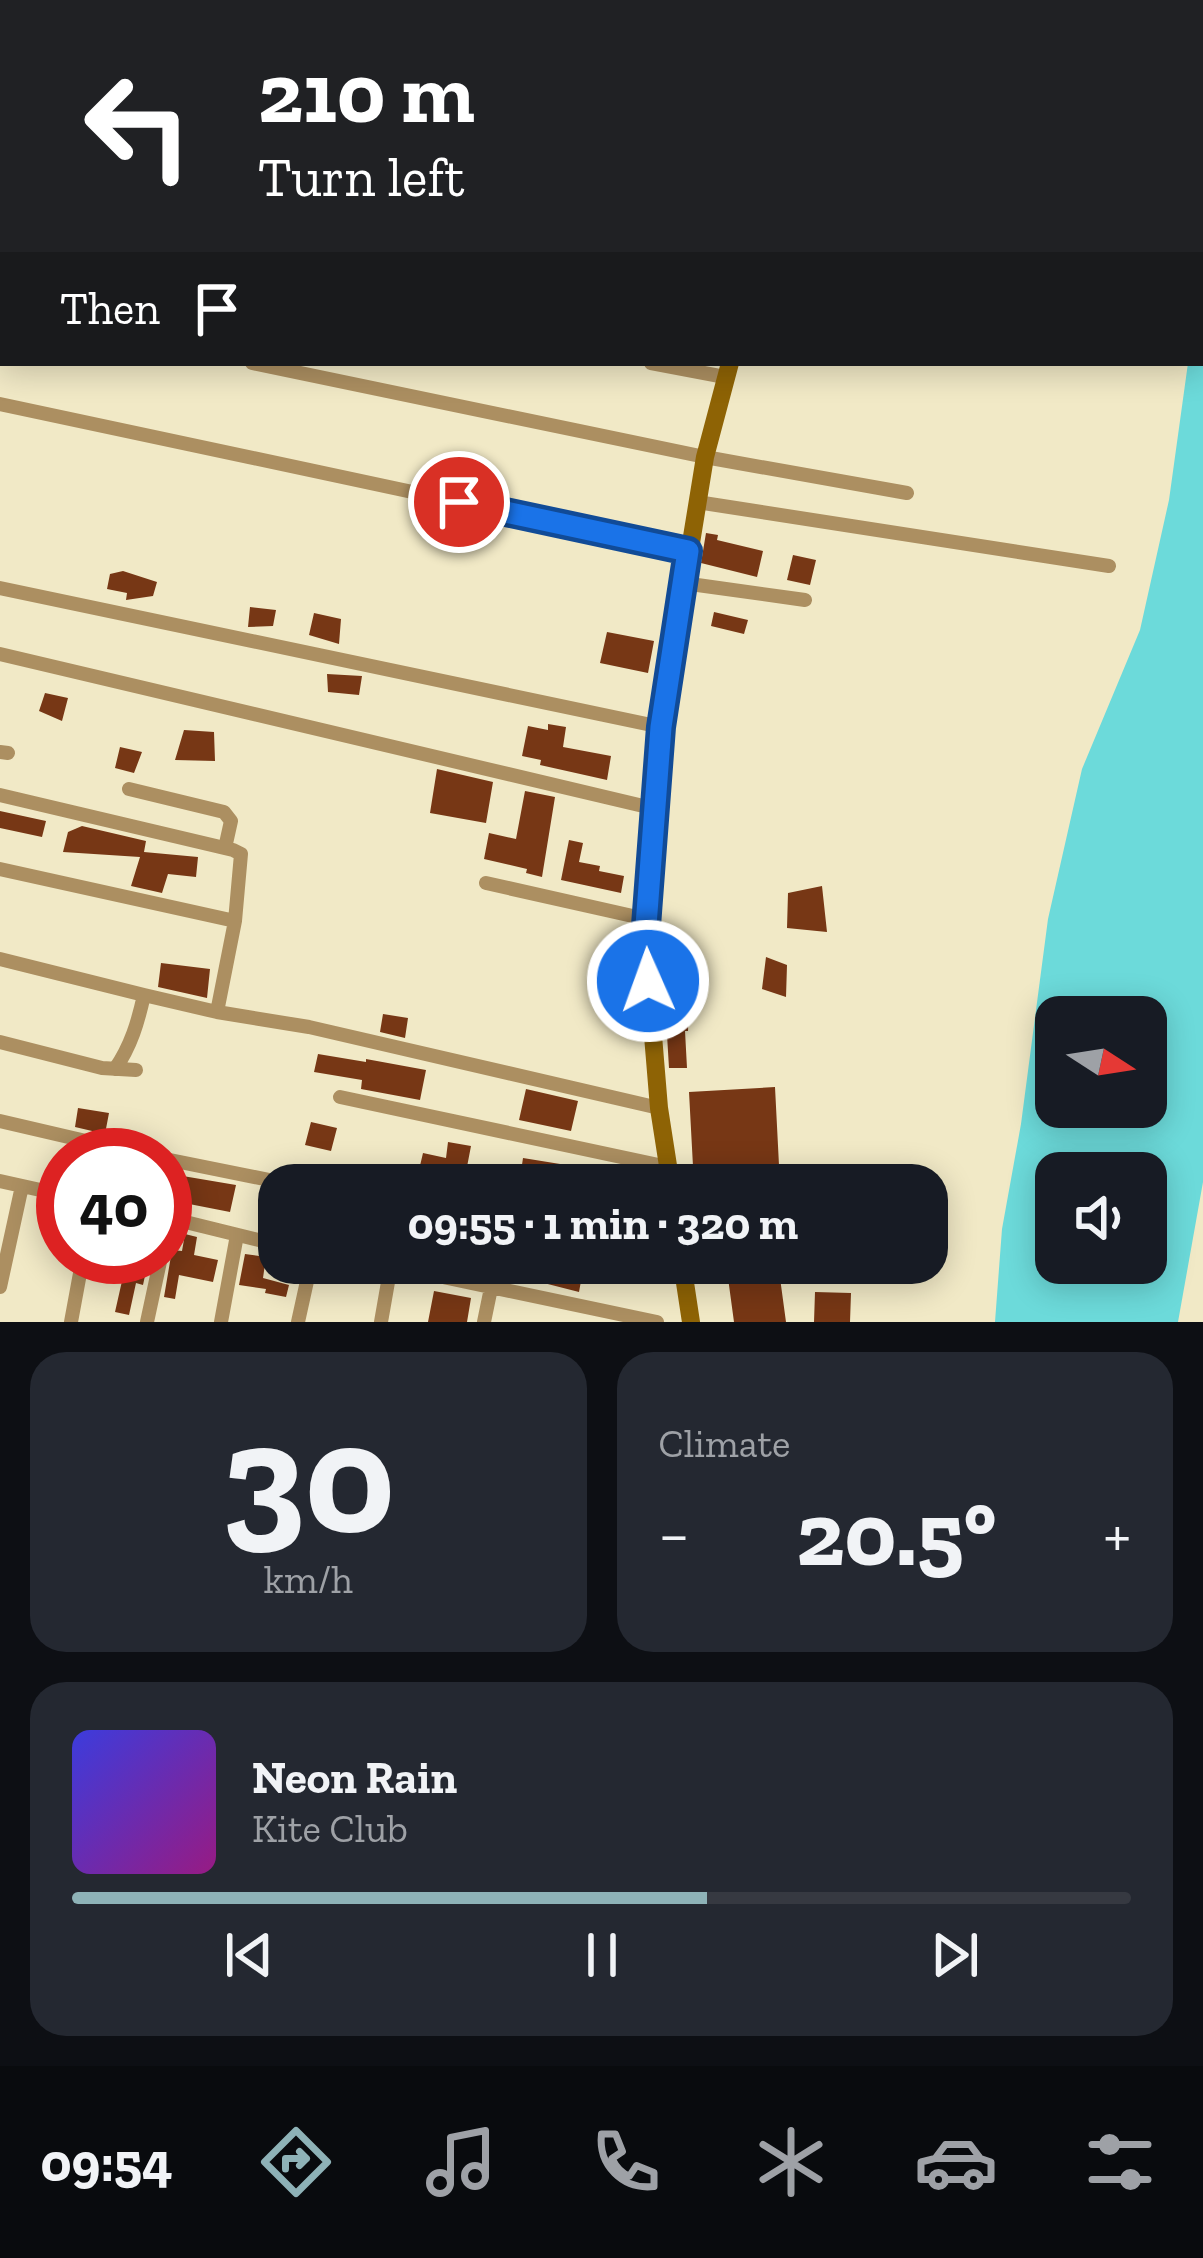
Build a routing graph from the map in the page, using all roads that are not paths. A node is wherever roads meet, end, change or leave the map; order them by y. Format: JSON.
{"nodes":[{"id":1,"x":266,"y":366,"type":"edge"},
{"id":2,"x":684,"y":366,"type":"edge"},
{"id":3,"x":727,"y":370,"type":"edge"},
{"id":4,"x":0,"y":404,"type":"edge"},
{"id":5,"x":705,"y":458,"type":"junction"},
{"id":6,"x":908,"y":493,"type":"dead end"},
{"id":7,"x":697,"y":502,"type":"junction"},
{"id":8,"x":688,"y":551,"type":"junction"},
{"id":9,"x":1108,"y":566,"type":"dead end"},
{"id":10,"x":683,"y":583,"type":"junction"},
{"id":11,"x":0,"y":588,"type":"edge"},
{"id":12,"x":806,"y":600,"type":"dead end"},
{"id":13,"x":0,"y":654,"type":"edge"},
{"id":14,"x":661,"y":727,"type":"junction"},
{"id":15,"x":129,"y":789,"type":"dead end"},
{"id":16,"x":0,"y":795,"type":"edge"},
{"id":17,"x":656,"y":809,"type":"junction"},
{"id":18,"x":225,"y":848,"type":"junction"},
{"id":19,"x":0,"y":869,"type":"edge"},
{"id":20,"x":486,"y":883,"type":"dead end"},
{"id":21,"x":646,"y":919,"type":"junction"},
{"id":22,"x":235,"y":921,"type":"junction"},
{"id":23,"x":0,"y":959,"type":"edge"},
{"id":24,"x":145,"y":995,"type":"junction"},
{"id":25,"x":217,"y":1012,"type":"junction"},
{"id":26,"x":0,"y":1042,"type":"edge"},
{"id":27,"x":115,"y":1069,"type":"junction"},
{"id":28,"x":136,"y":1070,"type":"dead end"},
{"id":29,"x":340,"y":1097,"type":"dead end"},
{"id":30,"x":659,"y":1108,"type":"junction"},
{"id":31,"x":0,"y":1121,"type":"edge"},
{"id":32,"x":36,"y":1129,"type":"edge"},
{"id":33,"x":192,"y":1164,"type":"edge"},
{"id":34,"x":619,"y":1164,"type":"edge"},
{"id":35,"x":667,"y":1164,"type":"edge"},
{"id":36,"x":258,"y":1178,"type":"edge"},
{"id":37,"x":0,"y":1181,"type":"edge"},
{"id":38,"x":22,"y":1186,"type":"junction"},
{"id":39,"x":36,"y":1189,"type":"edge"},
{"id":40,"x":192,"y":1224,"type":"edge"},
{"id":41,"x":237,"y":1235,"type":"junction"},
{"id":42,"x":258,"y":1240,"type":"edge"},
{"id":43,"x":78,"y":1284,"type":"edge"},
{"id":44,"x":155,"y":1284,"type":"edge"},
{"id":45,"x":306,"y":1284,"type":"edge"},
{"id":46,"x":383,"y":1284,"type":"edge"},
{"id":47,"x":473,"y":1284,"type":"edge"},
{"id":48,"x":685,"y":1284,"type":"edge"},
{"id":49,"x":0,"y":1287,"type":"edge"},
{"id":50,"x":491,"y":1288,"type":"junction"},
{"id":51,"x":631,"y":1319,"type":"edge"},
{"id":52,"x":71,"y":1322,"type":"edge"},
{"id":53,"x":147,"y":1322,"type":"edge"},
{"id":54,"x":220,"y":1322,"type":"edge"},
{"id":55,"x":298,"y":1322,"type":"edge"},
{"id":56,"x":381,"y":1322,"type":"edge"},
{"id":57,"x":484,"y":1322,"type":"edge"},
{"id":58,"x":657,"y":1322,"type":"edge"},
{"id":59,"x":691,"y":1322,"type":"edge"}],
"edges":[{"from":1,"to":5,"type":"street"},
{"from":2,"to":3,"type":"street"},
{"from":3,"to":5,"type":"street"},
{"from":4,"to":8,"type":"street"},
{"from":5,"to":6,"type":"street"},
{"from":5,"to":7,"type":"street"},
{"from":7,"to":8,"type":"street"},
{"from":7,"to":9,"type":"street"},
{"from":8,"to":10,"type":"street"},
{"from":10,"to":12,"type":"street"},
{"from":10,"to":14,"type":"street"},
{"from":11,"to":14,"type":"street"},
{"from":13,"to":17,"type":"street"},
{"from":14,"to":17,"type":"street"},
{"from":15,"to":18,"type":"street"},
{"from":16,"to":18,"type":"street"},
{"from":17,"to":21,"type":"street"},
{"from":18,"to":22,"type":"street"},
{"from":19,"to":22,"type":"street"},
{"from":20,"to":21,"type":"street"},
{"from":21,"to":30,"type":"street"},
{"from":22,"to":25,"type":"street"},
{"from":23,"to":24,"type":"street"},
{"from":24,"to":25,"type":"street"},
{"from":24,"to":27,"type":"street"},
{"from":25,"to":30,"type":"street"},
{"from":26,"to":27,"type":"street"},
{"from":27,"to":28,"type":"street"},
{"from":29,"to":34,"type":"street"},
{"from":30,"to":35,"type":"street"},
{"from":31,"to":32,"type":"street"},
{"from":33,"to":36,"type":"street"},
{"from":37,"to":38,"type":"street"},
{"from":38,"to":39,"type":"street"},
{"from":38,"to":49,"type":"street"},
{"from":40,"to":41,"type":"street"},
{"from":41,"to":42,"type":"street"},
{"from":41,"to":54,"type":"street"},
{"from":43,"to":52,"type":"street"},
{"from":44,"to":53,"type":"street"},
{"from":45,"to":55,"type":"street"},
{"from":46,"to":56,"type":"street"},
{"from":47,"to":50,"type":"street"},
{"from":48,"to":59,"type":"street"},
{"from":50,"to":51,"type":"street"},
{"from":50,"to":57,"type":"street"},
{"from":51,"to":58,"type":"street"}]}
